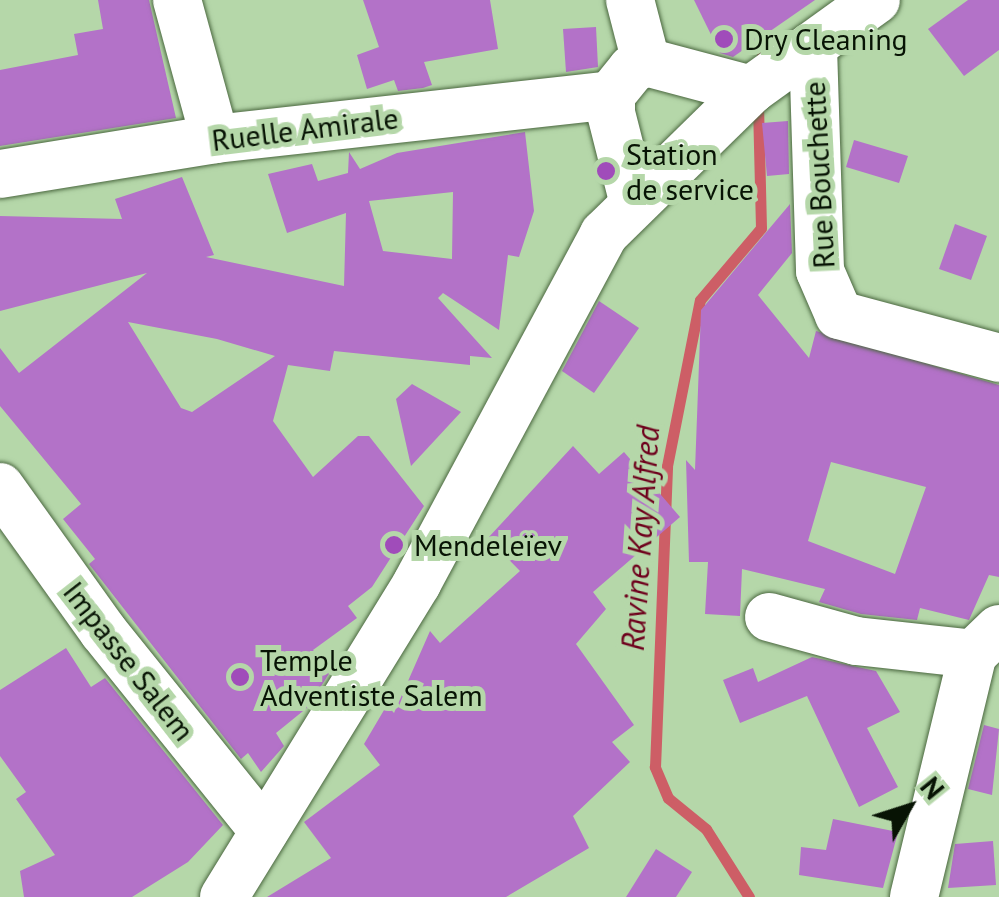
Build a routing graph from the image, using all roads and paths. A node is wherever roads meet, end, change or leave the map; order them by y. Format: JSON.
{"nodes":[{"id":1,"x":177,"y":0,"type":"edge"},
{"id":2,"x":630,"y":0,"type":"edge"},
{"id":3,"x":876,"y":0,"type":"edge"},
{"id":4,"x":813,"y":47,"type":"junction"},
{"id":5,"x":646,"y":62,"type":"junction"},
{"id":6,"x":752,"y":90,"type":"junction"},
{"id":7,"x":611,"y":95,"type":"junction"},
{"id":8,"x":215,"y":139,"type":"junction"},
{"id":9,"x":0,"y":174,"type":"edge"},
{"id":10,"x":633,"y":200,"type":"junction"},
{"id":11,"x":999,"y":358,"type":"edge"},
{"id":12,"x":0,"y":487,"type":"edge"},
{"id":13,"x":769,"y":617,"type":"dead end"},
{"id":14,"x":986,"y":642,"type":"edge"},
{"id":15,"x":264,"y":831,"type":"junction"},
{"id":16,"x":224,"y":897,"type":"edge"},
{"id":17,"x":914,"y":897,"type":"edge"}],
"edges":[{"from":1,"to":8,"type":"street"},
{"from":2,"to":5,"type":"street"},
{"from":3,"to":4,"type":"street"},
{"from":4,"to":6,"type":"street"},
{"from":4,"to":11,"type":"street","name":"Rue Bouchette"},
{"from":5,"to":6,"type":"street"},
{"from":5,"to":7,"type":"street"},
{"from":6,"to":10,"type":"street"},
{"from":7,"to":8,"type":"street","name":"Ruelle Amirale"},
{"from":7,"to":10,"type":"street"},
{"from":8,"to":9,"type":"street","name":"Ruelle Amirale"},
{"from":10,"to":15,"type":"street"},
{"from":12,"to":15,"type":"street","name":"Impasse Salem"},
{"from":13,"to":14,"type":"street"},
{"from":14,"to":17,"type":"street"},
{"from":15,"to":16,"type":"street"}]}
